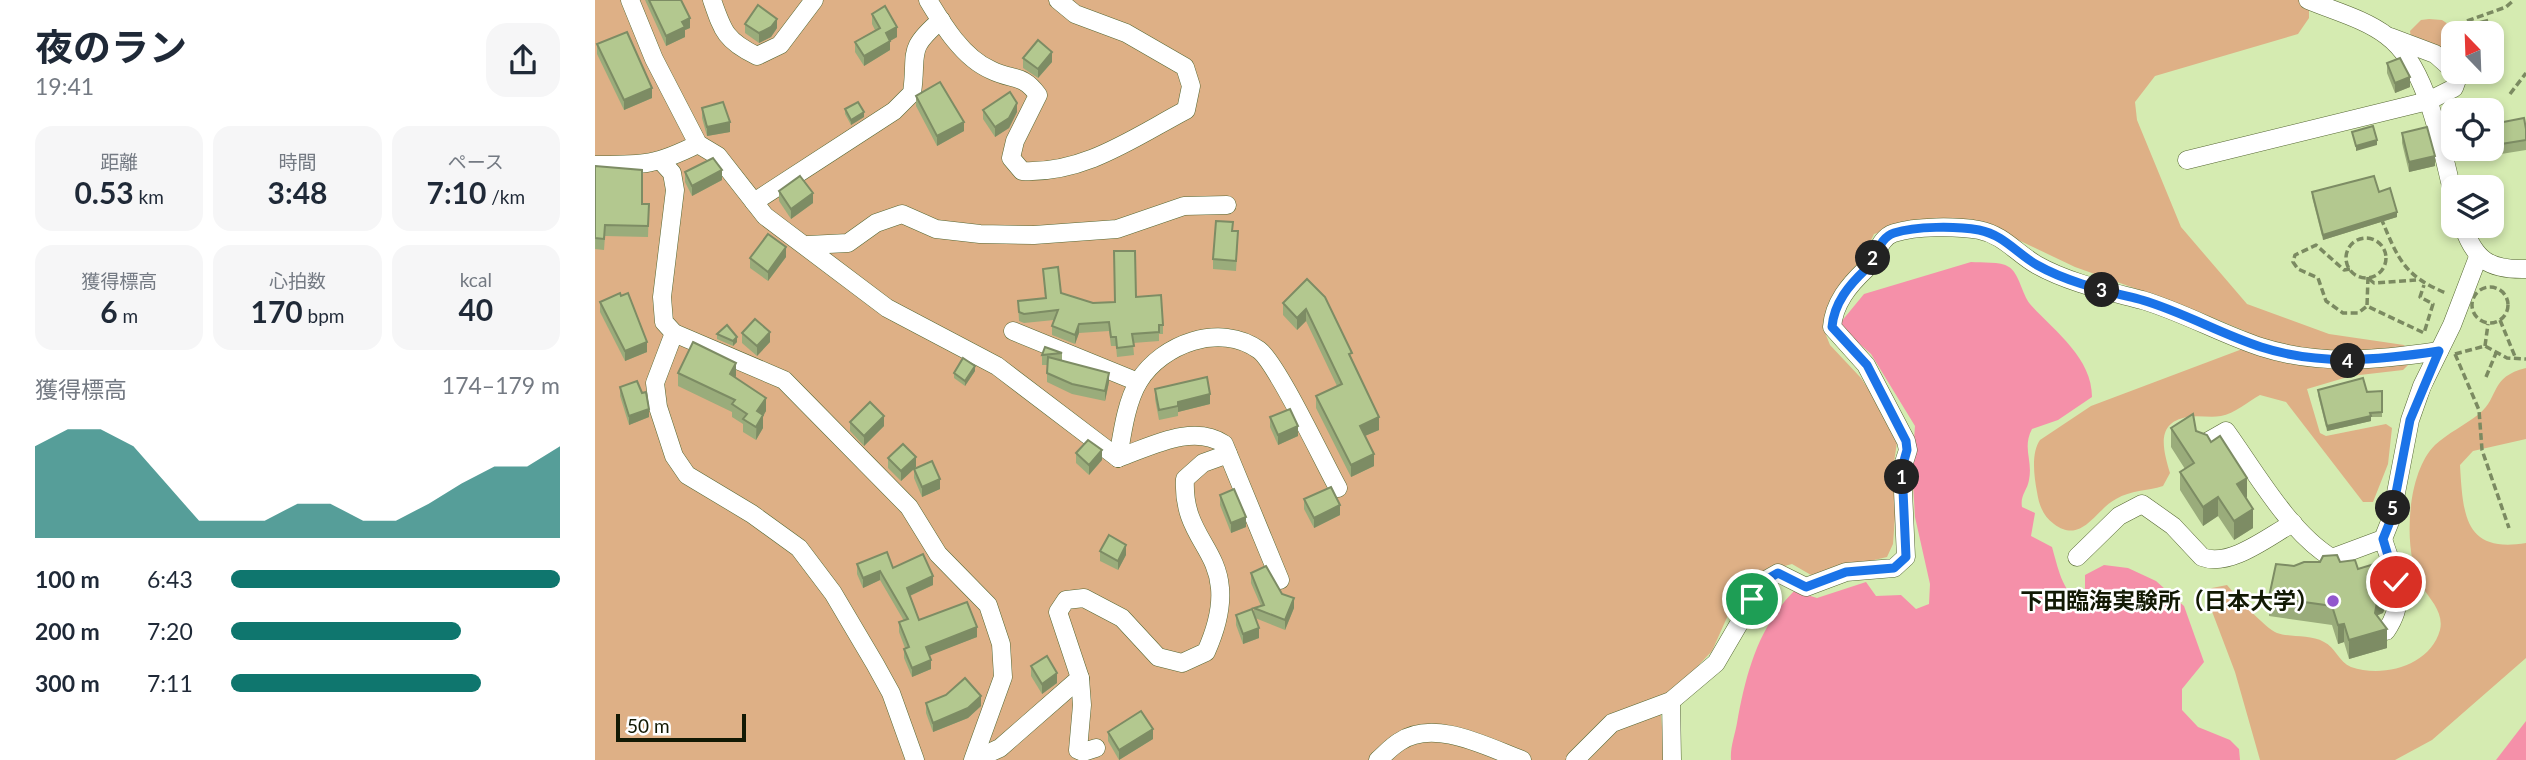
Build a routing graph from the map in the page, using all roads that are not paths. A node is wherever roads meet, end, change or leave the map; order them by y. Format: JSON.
{"nodes":[{"id":1,"x":630,"y":0,"type":"edge"},
{"id":2,"x":712,"y":0,"type":"edge"},
{"id":3,"x":814,"y":0,"type":"edge"},
{"id":4,"x":928,"y":0,"type":"edge"},
{"id":5,"x":1058,"y":0,"type":"edge"},
{"id":6,"x":2310,"y":0,"type":"edge"},
{"id":7,"x":941,"y":20,"type":"junction"},
{"id":8,"x":2390,"y":37,"type":"junction"},
{"id":9,"x":2441,"y":59,"type":"edge"},
{"id":10,"x":2455,"y":84,"type":"edge"},
{"id":11,"x":2428,"y":101,"type":"junction"},
{"id":12,"x":698,"y":144,"type":"junction"},
{"id":13,"x":2187,"y":160,"type":"dead end"},
{"id":14,"x":662,"y":162,"type":"junction"},
{"id":15,"x":595,"y":165,"type":"edge"},
{"id":16,"x":2448,"y":175,"type":"edge"},
{"id":17,"x":754,"y":202,"type":"junction"},
{"id":18,"x":1227,"y":205,"type":"dead end"},
{"id":19,"x":2468,"y":238,"type":"edge"},
{"id":20,"x":808,"y":245,"type":"junction"},
{"id":21,"x":2477,"y":257,"type":"junction"},
{"id":22,"x":2526,"y":269,"type":"edge"},
{"id":23,"x":1013,"y":331,"type":"dead end"},
{"id":24,"x":674,"y":333,"type":"junction"},
{"id":25,"x":2446,"y":349,"type":"junction"},
{"id":26,"x":1138,"y":382,"type":"junction"},
{"id":27,"x":2205,"y":443,"type":"edge"},
{"id":28,"x":1228,"y":454,"type":"junction"},
{"id":29,"x":1118,"y":458,"type":"junction"},
{"id":30,"x":1338,"y":488,"type":"dead end"},
{"id":31,"x":2293,"y":523,"type":"junction"},
{"id":32,"x":2383,"y":539,"type":"junction"},
{"id":33,"x":2077,"y":557,"type":"dead end"},
{"id":34,"x":1280,"y":580,"type":"dead end"},
{"id":35,"x":2386,"y":631,"type":"edge"},
{"id":36,"x":1080,"y":678,"type":"junction"},
{"id":37,"x":1671,"y":701,"type":"junction"},
{"id":38,"x":1096,"y":748,"type":"dead end"},
{"id":39,"x":915,"y":760,"type":"edge"},
{"id":40,"x":974,"y":760,"type":"edge"},
{"id":41,"x":1378,"y":760,"type":"edge"},
{"id":42,"x":1522,"y":760,"type":"edge"},
{"id":43,"x":1575,"y":760,"type":"edge"},
{"id":44,"x":1672,"y":760,"type":"edge"}],
"edges":[{"from":1,"to":12,"type":"street"},
{"from":2,"to":3,"type":"street"},
{"from":4,"to":7,"type":"street"},
{"from":5,"to":7,"type":"street"},
{"from":6,"to":8,"type":"street"},
{"from":7,"to":17,"type":"street"},
{"from":8,"to":9,"type":"street"},
{"from":8,"to":11,"type":"street"},
{"from":10,"to":11,"type":"street"},
{"from":11,"to":13,"type":"street"},
{"from":11,"to":16,"type":"street"},
{"from":12,"to":14,"type":"street"},
{"from":12,"to":17,"type":"street"},
{"from":14,"to":15,"type":"street"},
{"from":14,"to":24,"type":"street"},
{"from":17,"to":20,"type":"street"},
{"from":18,"to":20,"type":"street"},
{"from":19,"to":21,"type":"street"},
{"from":20,"to":29,"type":"street"},
{"from":21,"to":22,"type":"street"},
{"from":21,"to":25,"type":"street"},
{"from":23,"to":26,"type":"street"},
{"from":24,"to":39,"type":"street"},
{"from":24,"to":40,"type":"street"},
{"from":25,"to":32,"type":"street"},
{"from":25,"to":37,"type":"street"},
{"from":26,"to":29,"type":"street"},
{"from":26,"to":30,"type":"street"},
{"from":27,"to":31,"type":"street"},
{"from":28,"to":29,"type":"street"},
{"from":28,"to":34,"type":"street"},
{"from":28,"to":36,"type":"street"},
{"from":31,"to":32,"type":"street"},
{"from":31,"to":33,"type":"street"},
{"from":32,"to":35,"type":"street"},
{"from":36,"to":38,"type":"street"},
{"from":36,"to":40,"type":"street"},
{"from":37,"to":43,"type":"street"},
{"from":37,"to":44,"type":"street"},
{"from":41,"to":42,"type":"street"}]}
